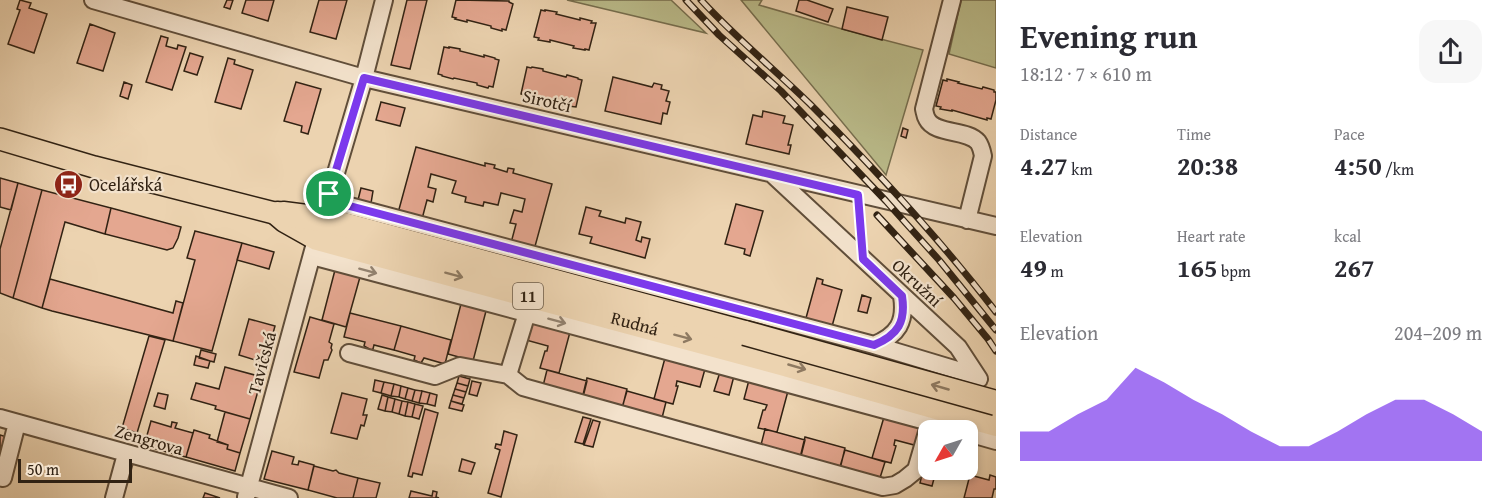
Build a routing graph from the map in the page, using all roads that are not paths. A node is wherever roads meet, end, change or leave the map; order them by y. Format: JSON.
{"nodes":[{"id":1,"x":93,"y":0,"type":"edge"},
{"id":2,"x":384,"y":0,"type":"edge"},
{"id":3,"x":952,"y":0,"type":"edge"},
{"id":4,"x":364,"y":78,"type":"junction"},
{"id":5,"x":0,"y":139,"type":"edge"},
{"id":6,"x":988,"y":145,"type":"edge"},
{"id":7,"x":772,"y":174,"type":"junction"},
{"id":8,"x":278,"y":214,"type":"joint"},
{"id":9,"x":967,"y":220,"type":"junction"},
{"id":10,"x":996,"y":226,"type":"edge"},
{"id":11,"x":319,"y":228,"type":"junction"},
{"id":12,"x":902,"y":296,"type":"junction"},
{"id":13,"x":526,"y":313,"type":"junction"},
{"id":14,"x":741,"y":341,"type":"junction"},
{"id":15,"x":874,"y":345,"type":"junction"},
{"id":16,"x":349,"y":353,"type":"dead end"},
{"id":17,"x":507,"y":375,"type":"junction"},
{"id":18,"x":977,"y":376,"type":"junction"},
{"id":19,"x":996,"y":406,"type":"edge"},
{"id":20,"x":0,"y":418,"type":"edge"},
{"id":21,"x":925,"y":420,"type":"edge"},
{"id":22,"x":17,"y":423,"type":"junction"},
{"id":23,"x":996,"y":424,"type":"edge"},
{"id":24,"x":978,"y":436,"type":"edge"},
{"id":25,"x":996,"y":441,"type":"edge"},
{"id":26,"x":126,"y":454,"type":"junction"},
{"id":27,"x":918,"y":463,"type":"edge"},
{"id":28,"x":3,"y":478,"type":"dead end"},
{"id":29,"x":247,"y":493,"type":"edge"},
{"id":30,"x":114,"y":498,"type":"edge"},
{"id":31,"x":289,"y":498,"type":"edge"}],
"edges":[{"from":1,"to":4,"type":"street","name":"Sirotčí"},
{"from":2,"to":4,"type":"street","name":"Tavičská"},
{"from":3,"to":6,"type":"street"},
{"from":4,"to":7,"type":"street","name":"Sirotčí"},
{"from":4,"to":11,"type":"street","name":"Tavičská"},
{"from":5,"to":8,"type":"main road","name":"Rudná","number":"11"},
{"from":6,"to":9,"type":"street"},
{"from":7,"to":9,"type":"street","name":"Sirotčí"},
{"from":7,"to":12,"type":"street","name":"Okružní"},
{"from":8,"to":11,"type":"highway","name":"Rudná","number":"11"},
{"from":9,"to":10,"type":"street","name":"Sirotčí"},
{"from":11,"to":13,"type":"street","one_way":true},
{"from":11,"to":14,"type":"highway","name":"Rudná","number":"11"},
{"from":11,"to":29,"type":"street","name":"Tavičská"},
{"from":12,"to":15,"type":"street"},
{"from":12,"to":18,"type":"street","name":"Okružní"},
{"from":13,"to":14,"type":"street","one_way":true},
{"from":13,"to":17,"type":"street"},
{"from":14,"to":15,"type":"street"},
{"from":19,"to":14,"type":"highway","name":"Rudná","number":"11","one_way":true,"bridge":true},
{"from":14,"to":21,"type":"street"},
{"from":14,"to":23,"type":"highway","name":"Rudná","number":"11","one_way":true},
{"from":15,"to":18,"type":"street"},
{"from":16,"to":17,"type":"street"},
{"from":17,"to":27,"type":"street"},
{"from":18,"to":19,"type":"street","name":"Okružní"},
{"from":20,"to":22,"type":"street","name":"Zengrova"},
{"from":22,"to":26,"type":"street","name":"Zengrova"},
{"from":22,"to":28,"type":"street"},
{"from":24,"to":25,"type":"street"},
{"from":26,"to":29,"type":"street","name":"Zengrova"},
{"from":26,"to":30,"type":"street"},
{"from":29,"to":31,"type":"street","name":"Zengrova"}]}
